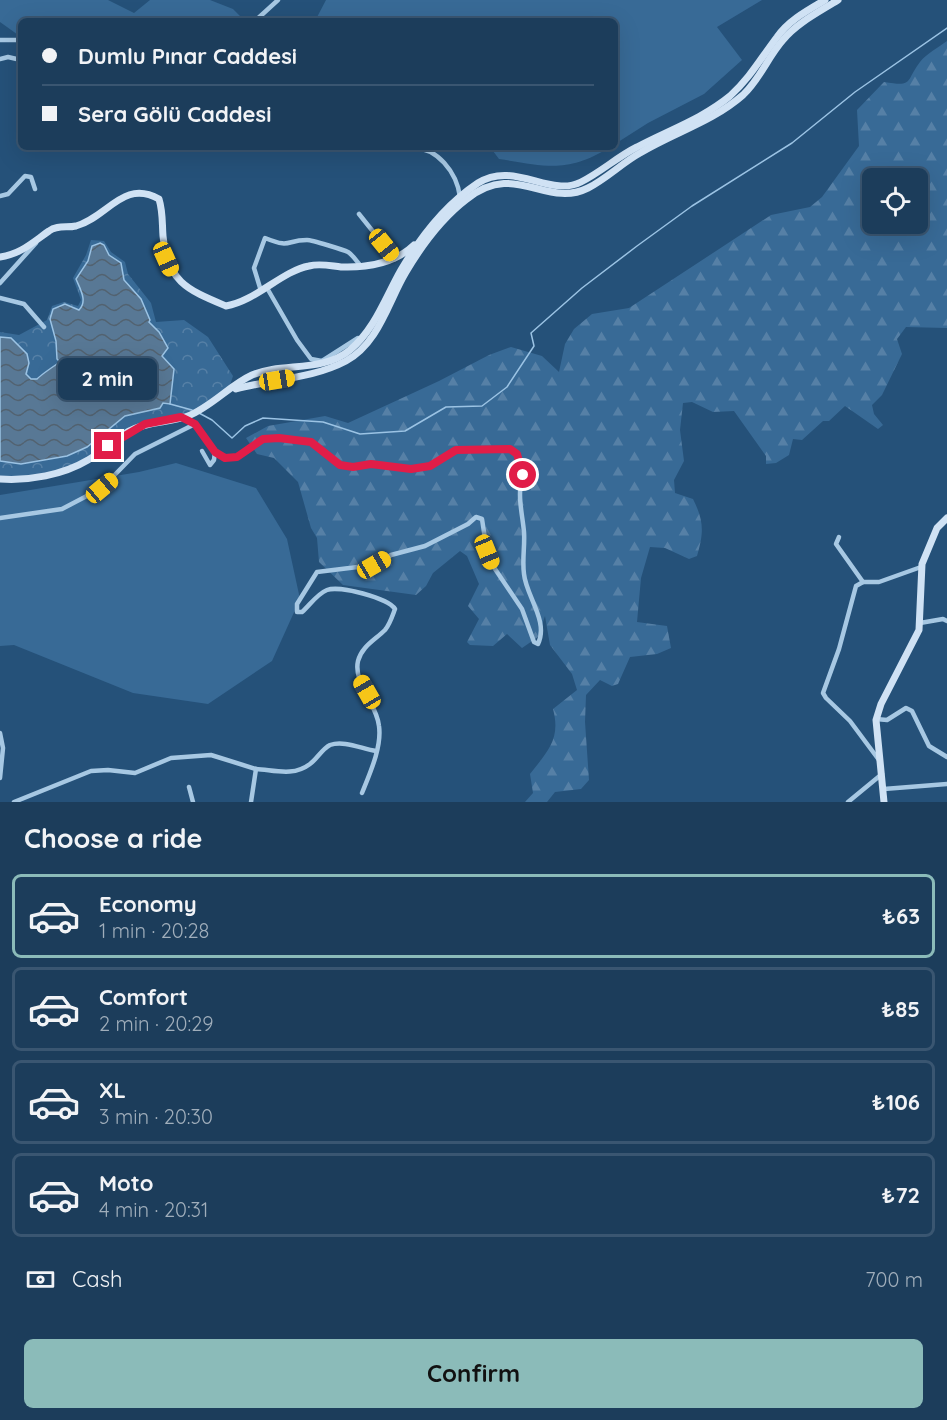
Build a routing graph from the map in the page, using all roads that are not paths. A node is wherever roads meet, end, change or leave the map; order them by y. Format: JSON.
{"nodes":[{"id":1,"x":278,"y":0,"type":"edge"},
{"id":2,"x":825,"y":0,"type":"edge"},
{"id":3,"x":838,"y":0,"type":"edge"},
{"id":4,"x":258,"y":18,"type":"edge"},
{"id":5,"x":0,"y":39,"type":"edge"},
{"id":6,"x":18,"y":40,"type":"edge"},
{"id":7,"x":0,"y":59,"type":"edge"},
{"id":8,"x":18,"y":59,"type":"edge"},
{"id":9,"x":431,"y":150,"type":"edge"},
{"id":10,"x":35,"y":189,"type":"dead end"},
{"id":11,"x":0,"y":196,"type":"edge"},
{"id":12,"x":460,"y":201,"type":"junction"},
{"id":13,"x":359,"y":214,"type":"dead end"},
{"id":14,"x":433,"y":232,"type":"junction"},
{"id":15,"x":423,"y":236,"type":"junction"},
{"id":16,"x":38,"y":241,"type":"junction"},
{"id":17,"x":0,"y":257,"type":"edge"},
{"id":18,"x":395,"y":259,"type":"junction"},
{"id":19,"x":361,"y":266,"type":"junction"},
{"id":20,"x":0,"y":283,"type":"edge"},
{"id":21,"x":264,"y":290,"type":"junction"},
{"id":22,"x":0,"y":298,"type":"edge"},
{"id":23,"x":382,"y":322,"type":"junction"},
{"id":24,"x":44,"y":327,"type":"dead end"},
{"id":25,"x":367,"y":333,"type":"junction"},
{"id":26,"x":228,"y":391,"type":"junction"},
{"id":27,"x":181,"y":417,"type":"junction"},
{"id":28,"x":195,"y":424,"type":"junction"},
{"id":29,"x":202,"y":451,"type":"dead end"},
{"id":30,"x":215,"y":452,"type":"junction"},
{"id":31,"x":0,"y":479,"type":"edge"},
{"id":32,"x":0,"y":518,"type":"edge"},
{"id":33,"x":947,"y":518,"type":"edge"},
{"id":34,"x":839,"y":537,"type":"dead end"},
{"id":35,"x":921,"y":567,"type":"junction"},
{"id":36,"x":863,"y":582,"type":"junction"},
{"id":37,"x":947,"y":621,"type":"edge"},
{"id":38,"x":920,"y":623,"type":"junction"},
{"id":39,"x":876,"y":719,"type":"junction"},
{"id":40,"x":0,"y":733,"type":"edge"},
{"id":41,"x":376,"y":751,"type":"junction"},
{"id":42,"x":947,"y":757,"type":"edge"},
{"id":43,"x":880,"y":763,"type":"junction"},
{"id":44,"x":255,"y":770,"type":"junction"},
{"id":45,"x":882,"y":774,"type":"junction"},
{"id":46,"x":0,"y":778,"type":"edge"},
{"id":47,"x":947,"y":784,"type":"edge"},
{"id":48,"x":189,"y":787,"type":"dead end"},
{"id":49,"x":884,"y":789,"type":"junction"},
{"id":50,"x":362,"y":793,"type":"dead end"},
{"id":51,"x":14,"y":802,"type":"edge"},
{"id":52,"x":193,"y":802,"type":"edge"},
{"id":53,"x":251,"y":802,"type":"edge"},
{"id":54,"x":848,"y":802,"type":"edge"},
{"id":55,"x":884,"y":802,"type":"edge"}],
"edges":[{"from":1,"to":4,"type":"street"},
{"from":2,"to":12,"type":"main road"},
{"from":3,"to":12,"type":"main road"},
{"from":5,"to":6,"type":"street"},
{"from":7,"to":8,"type":"street"},
{"from":9,"to":12,"type":"street"},
{"from":10,"to":11,"type":"street"},
{"from":12,"to":14,"type":"main road"},
{"from":12,"to":15,"type":"main road"},
{"from":13,"to":18,"type":"street"},
{"from":14,"to":15,"type":"main road"},
{"from":14,"to":23,"type":"main road"},
{"from":15,"to":18,"type":"main road"},
{"from":15,"to":25,"type":"main road"},
{"from":16,"to":17,"type":"main road"},
{"from":16,"to":20,"type":"street"},
{"from":16,"to":21,"type":"main road"},
{"from":18,"to":19,"type":"main road"},
{"from":19,"to":21,"type":"main road"},
{"from":19,"to":21,"type":"street"},
{"from":21,"to":25,"type":"street"},
{"from":22,"to":24,"type":"street"},
{"from":23,"to":25,"type":"street"},
{"from":23,"to":26,"type":"main road"},
{"from":25,"to":26,"type":"main road"},
{"from":26,"to":27,"type":"main road"},
{"from":27,"to":28,"type":"street"},
{"from":27,"to":31,"type":"main road"},
{"from":28,"to":30,"type":"street"},
{"from":28,"to":32,"type":"street"},
{"from":29,"to":30,"type":"street"},
{"from":30,"to":41,"type":"street"},
{"from":33,"to":35,"type":"main road"},
{"from":34,"to":36,"type":"street"},
{"from":35,"to":36,"type":"street"},
{"from":35,"to":38,"type":"main road"},
{"from":36,"to":43,"type":"street"},
{"from":37,"to":38,"type":"street"},
{"from":38,"to":39,"type":"main road"},
{"from":39,"to":42,"type":"street"},
{"from":39,"to":43,"type":"main road"},
{"from":40,"to":46,"type":"street"},
{"from":41,"to":44,"type":"street"},
{"from":41,"to":50,"type":"street"},
{"from":43,"to":45,"type":"main road"},
{"from":44,"to":51,"type":"street"},
{"from":44,"to":53,"type":"street"},
{"from":45,"to":49,"type":"main road"},
{"from":45,"to":54,"type":"street"},
{"from":47,"to":49,"type":"street"},
{"from":48,"to":52,"type":"street"},
{"from":49,"to":55,"type":"main road"}]}
